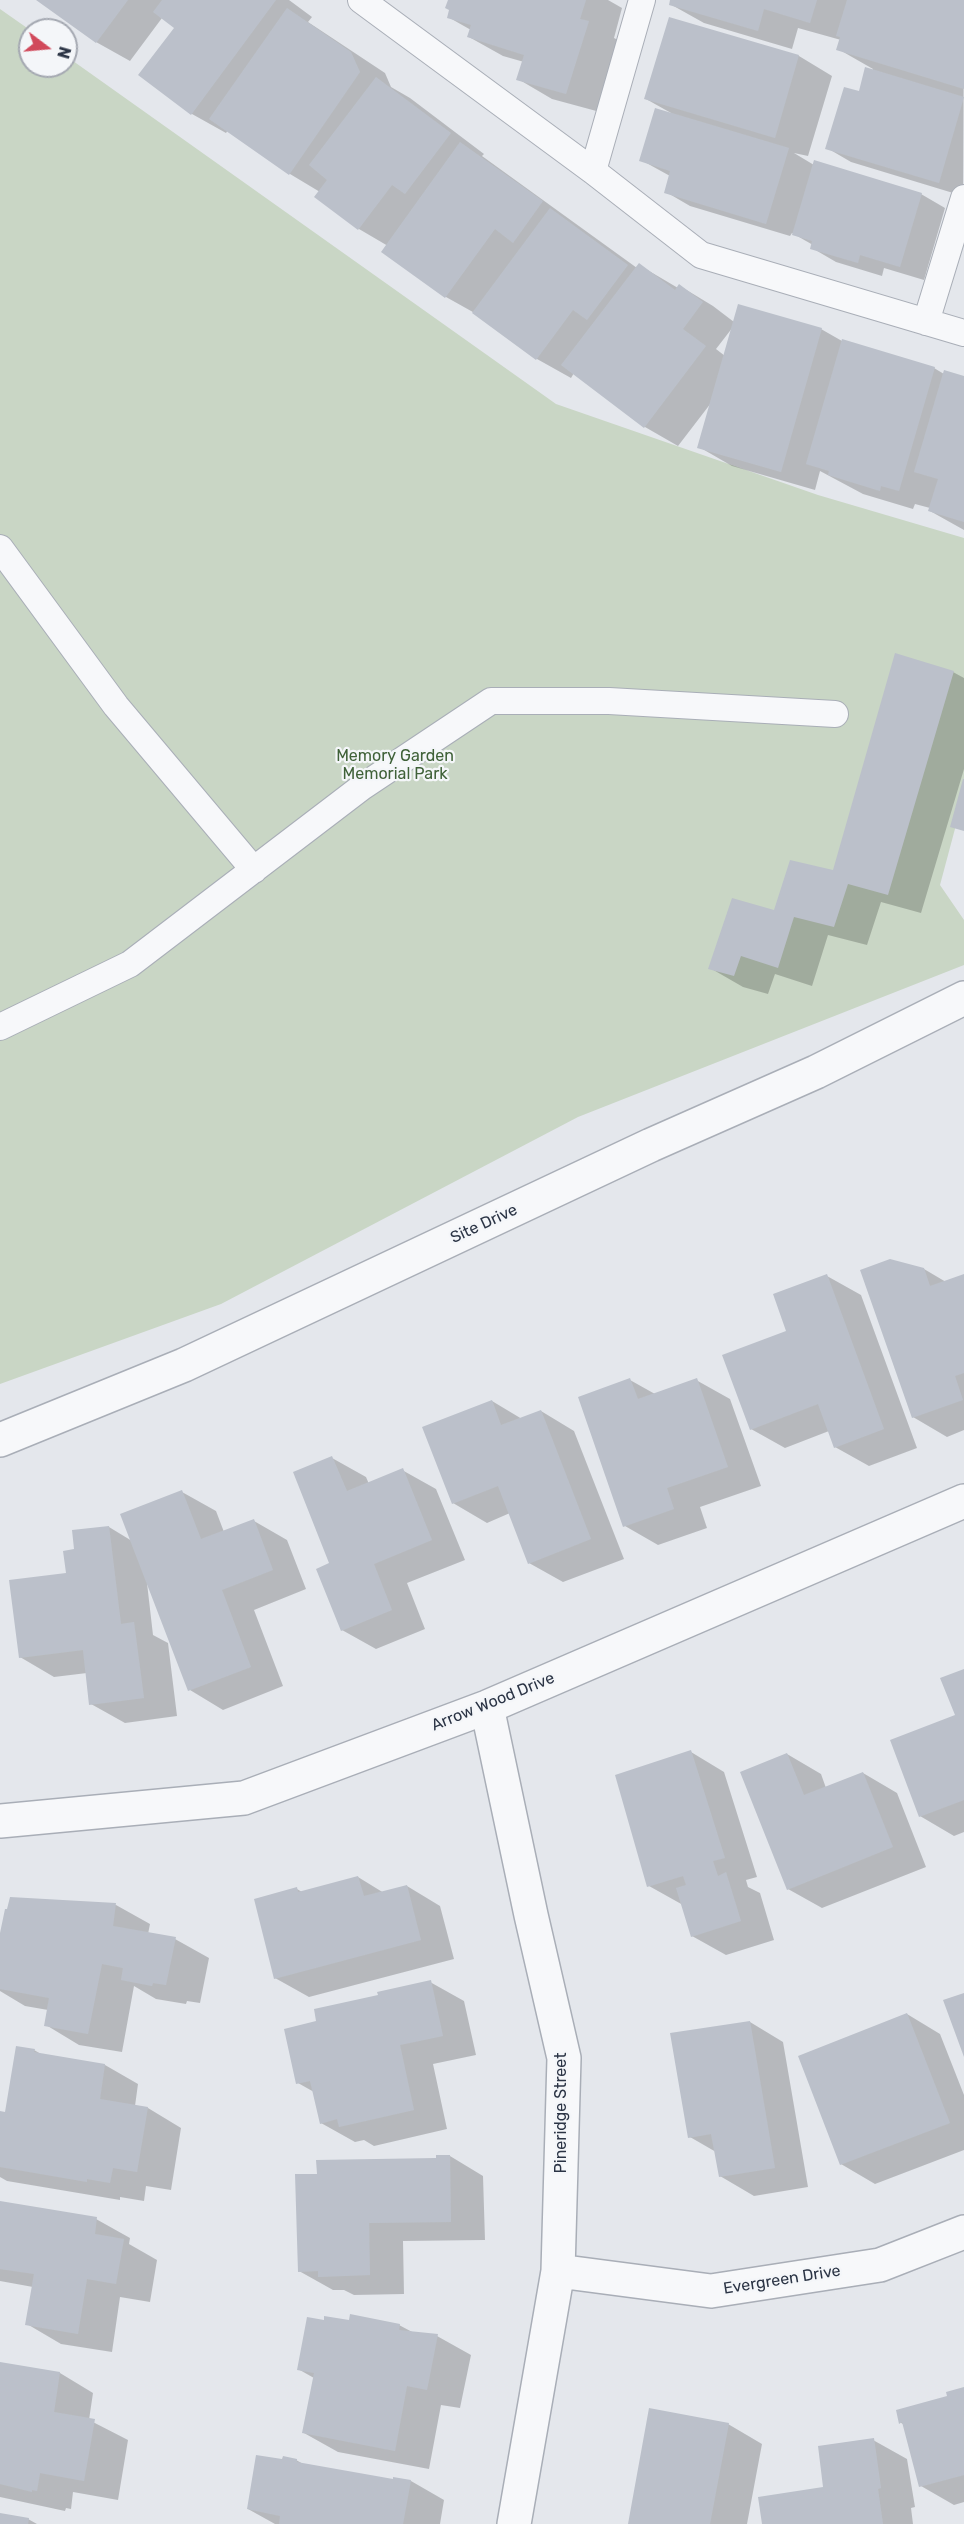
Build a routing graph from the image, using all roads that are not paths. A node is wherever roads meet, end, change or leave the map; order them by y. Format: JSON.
{"nodes":[{"id":1,"x":361,"y":0,"type":"edge"},
{"id":2,"x":642,"y":0,"type":"edge"},
{"id":3,"x":593,"y":171,"type":"junction"},
{"id":4,"x":964,"y":198,"type":"edge"},
{"id":5,"x":926,"y":322,"type":"junction"},
{"id":6,"x":964,"y":333,"type":"edge"},
{"id":7,"x":0,"y":548,"type":"edge"},
{"id":8,"x":835,"y":714,"type":"dead end"},
{"id":9,"x":254,"y":870,"type":"junction"},
{"id":10,"x":964,"y":999,"type":"edge"},
{"id":11,"x":0,"y":1027,"type":"edge"},
{"id":12,"x":0,"y":1440,"type":"edge"},
{"id":13,"x":964,"y":1501,"type":"edge"},
{"id":14,"x":487,"y":1707,"type":"junction"},
{"id":15,"x":0,"y":1821,"type":"edge"},
{"id":16,"x":964,"y":2232,"type":"edge"},
{"id":17,"x":558,"y":2271,"type":"junction"},
{"id":18,"x":514,"y":2524,"type":"edge"}],
"edges":[{"from":1,"to":3,"type":"lane"},
{"from":2,"to":3,"type":"lane"},
{"from":3,"to":5,"type":"lane"},
{"from":4,"to":5,"type":"lane"},
{"from":5,"to":6,"type":"lane"},
{"from":7,"to":9,"type":"lane"},
{"from":8,"to":9,"type":"lane"},
{"from":9,"to":11,"type":"lane"},
{"from":10,"to":12,"type":"street","name":"Site Drive"},
{"from":13,"to":14,"type":"street","name":"Arrow Wood Drive"},
{"from":14,"to":15,"type":"street","name":"Arrow Wood Drive"},
{"from":14,"to":17,"type":"street","name":"Pineridge Street"},
{"from":16,"to":17,"type":"street","name":"Evergreen Drive"},
{"from":17,"to":18,"type":"street","name":"Pineridge Street"}]}
